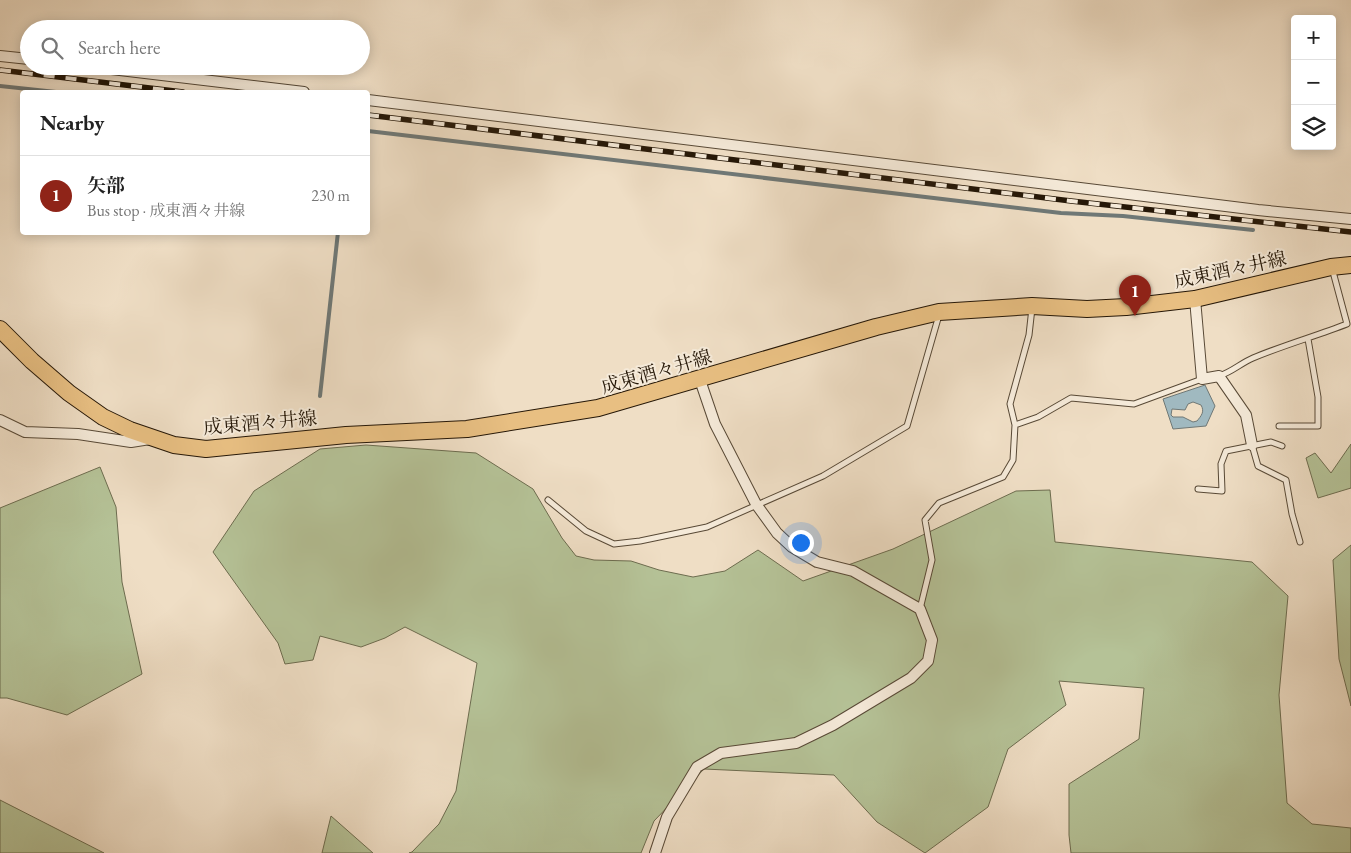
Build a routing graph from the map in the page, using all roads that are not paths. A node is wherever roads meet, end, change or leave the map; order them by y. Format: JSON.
{"nodes":[{"id":1,"x":0,"y":56,"type":"edge"},
{"id":2,"x":20,"y":58,"type":"edge"},
{"id":3,"x":161,"y":75,"type":"edge"},
{"id":4,"x":287,"y":90,"type":"edge"},
{"id":5,"x":370,"y":100,"type":"edge"},
{"id":6,"x":1351,"y":219,"type":"edge"},
{"id":7,"x":1351,"y":265,"type":"edge"},
{"id":8,"x":1331,"y":267,"type":"junction"},
{"id":9,"x":1195,"y":299,"type":"junction"},
{"id":10,"x":1032,"y":306,"type":"junction"},
{"id":11,"x":939,"y":312,"type":"junction"},
{"id":12,"x":1349,"y":326,"type":"edge"},
{"id":13,"x":0,"y":329,"type":"edge"},
{"id":14,"x":1308,"y":339,"type":"junction"},
{"id":15,"x":1219,"y":376,"type":"junction"},
{"id":16,"x":700,"y":380,"type":"junction"},
{"id":17,"x":1202,"y":380,"type":"junction"},
{"id":18,"x":0,"y":420,"type":"edge"},
{"id":19,"x":1016,"y":424,"type":"junction"},
{"id":20,"x":1278,"y":426,"type":"dead end"},
{"id":21,"x":154,"y":438,"type":"junction"},
{"id":22,"x":1252,"y":445,"type":"junction"},
{"id":23,"x":1282,"y":446,"type":"dead end"},
{"id":24,"x":1198,"y":489,"type":"dead end"},
{"id":25,"x":548,"y":500,"type":"dead end"},
{"id":26,"x":756,"y":504,"type":"junction"},
{"id":27,"x":1300,"y":542,"type":"dead end"},
{"id":28,"x":920,"y":608,"type":"junction"},
{"id":29,"x":655,"y":853,"type":"edge"}],
"edges":[{"from":1,"to":2,"type":"street"},
{"from":3,"to":4,"type":"street"},
{"from":5,"to":6,"type":"street"},
{"from":7,"to":8,"type":"main road","name":"成東酒々井線"},
{"from":8,"to":9,"type":"main road","name":"成東酒々井線"},
{"from":8,"to":12,"type":"lane"},
{"from":9,"to":10,"type":"main road","name":"成東酒々井線"},
{"from":9,"to":17,"type":"street"},
{"from":10,"to":11,"type":"main road","name":"成東酒々井線"},
{"from":10,"to":19,"type":"lane"},
{"from":11,"to":16,"type":"main road","name":"成東酒々井線"},
{"from":11,"to":26,"type":"lane"},
{"from":12,"to":14,"type":"lane"},
{"from":13,"to":21,"type":"main road","name":"成東酒々井線"},
{"from":14,"to":15,"type":"lane"},
{"from":14,"to":20,"type":"lane"},
{"from":15,"to":17,"type":"street"},
{"from":15,"to":22,"type":"street"},
{"from":16,"to":21,"type":"main road","name":"成東酒々井線"},
{"from":16,"to":26,"type":"street"},
{"from":17,"to":19,"type":"lane"},
{"from":18,"to":21,"type":"street"},
{"from":19,"to":28,"type":"lane"},
{"from":22,"to":23,"type":"lane"},
{"from":22,"to":24,"type":"lane"},
{"from":22,"to":27,"type":"lane"},
{"from":25,"to":26,"type":"lane"},
{"from":26,"to":28,"type":"street"},
{"from":28,"to":29,"type":"street"}]}
